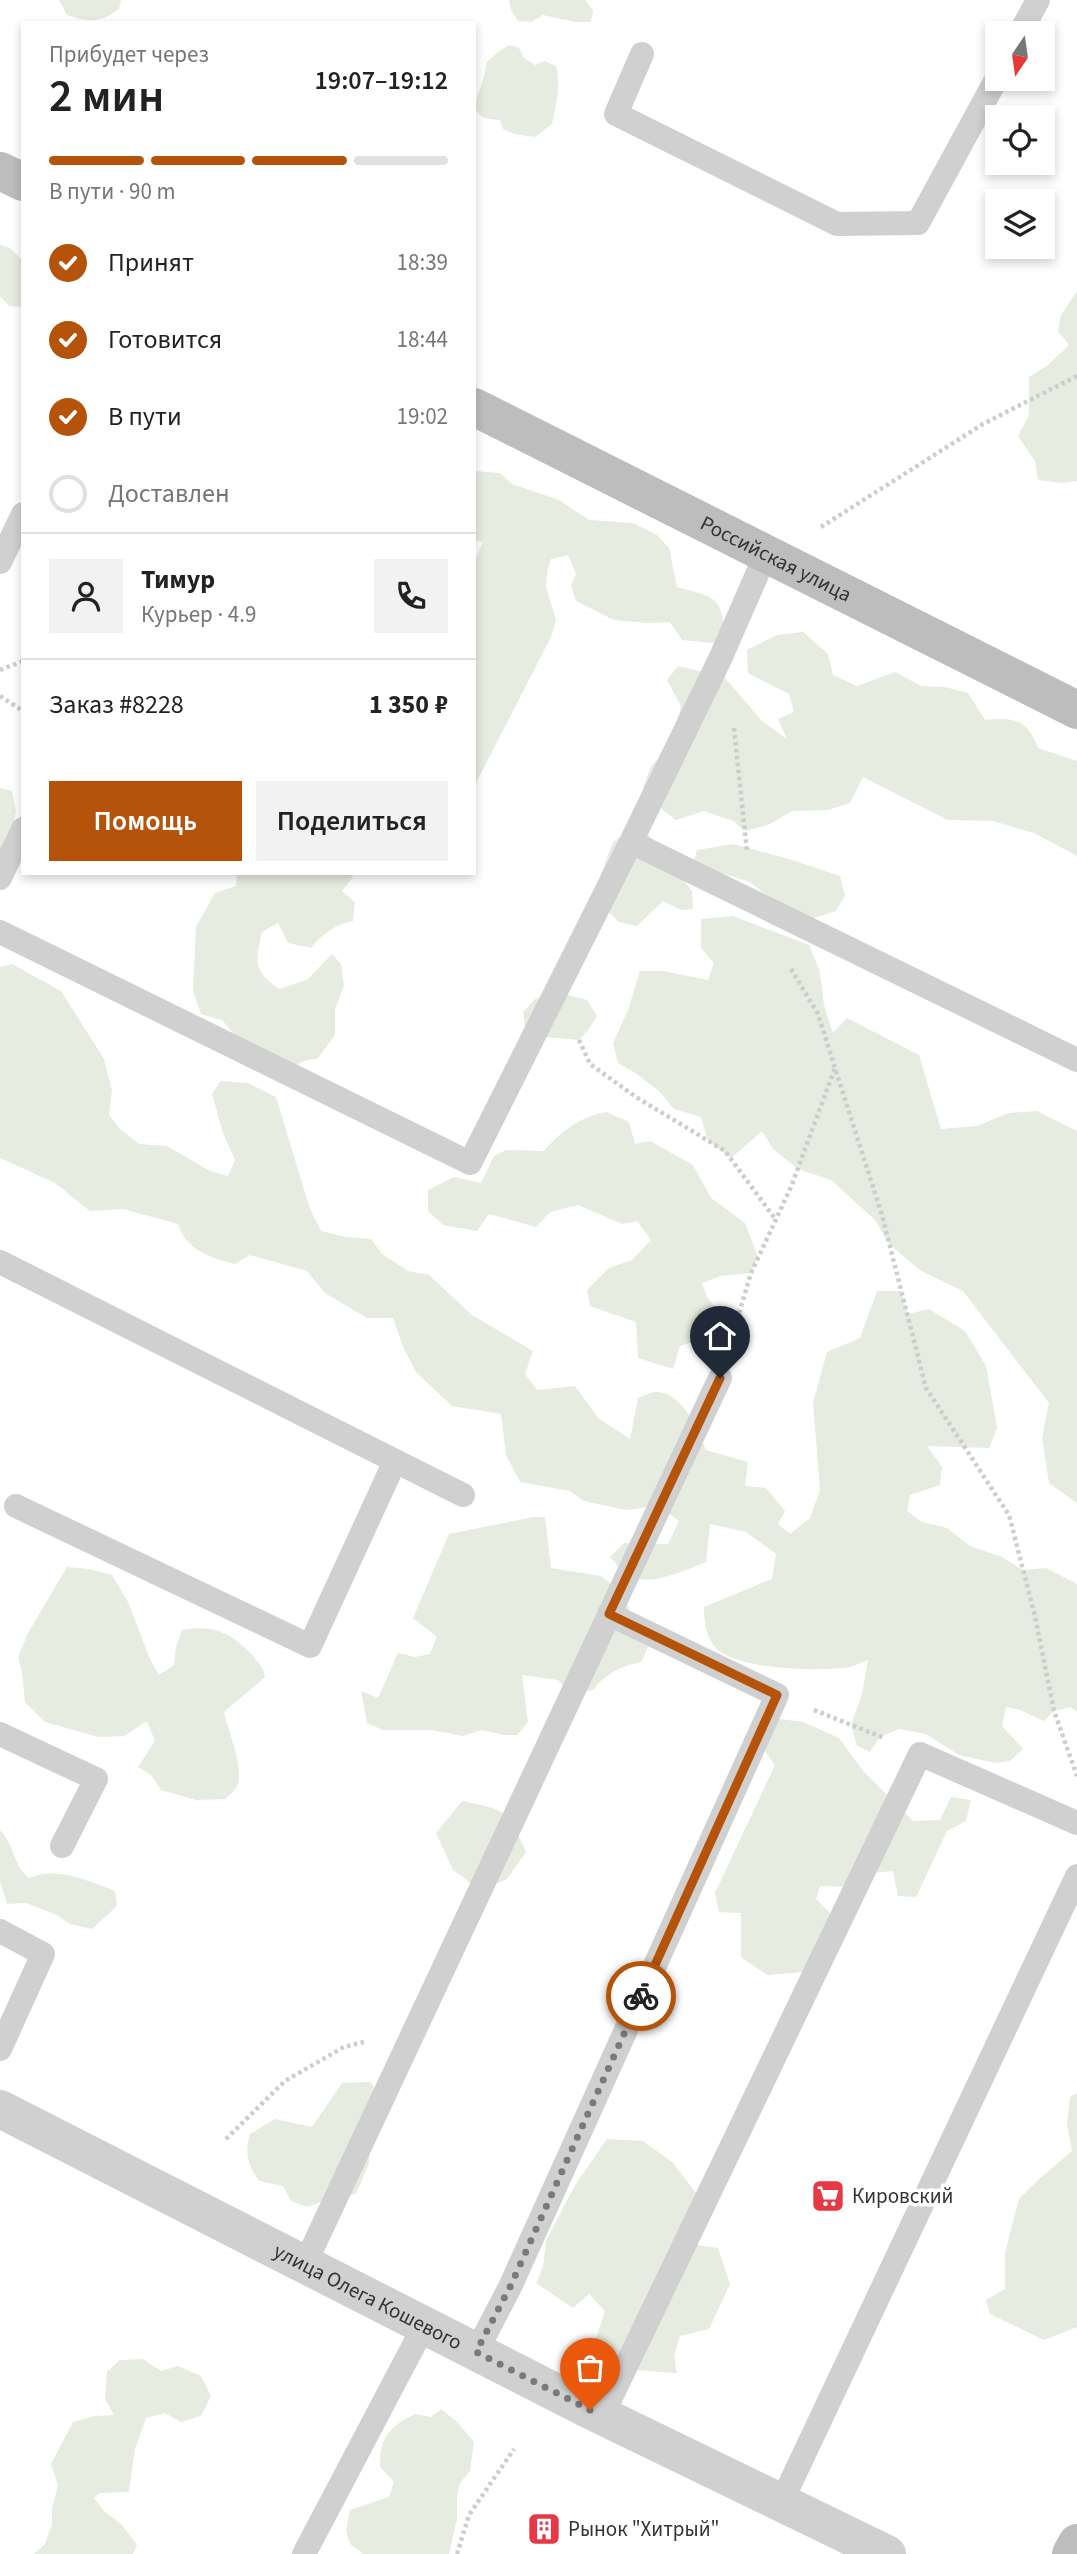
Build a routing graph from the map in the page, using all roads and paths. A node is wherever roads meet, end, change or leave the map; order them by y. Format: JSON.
{"nodes":[{"id":1,"x":1038,"y":0,"type":"edge"},
{"id":2,"x":1027,"y":21,"type":"edge"},
{"id":3,"x":642,"y":54,"type":"dead end"},
{"id":4,"x":990,"y":91,"type":"edge"},
{"id":5,"x":0,"y":171,"type":"edge"},
{"id":6,"x":21,"y":181,"type":"edge"},
{"id":7,"x":1077,"y":376,"type":"edge"},
{"id":8,"x":476,"y":408,"type":"edge"},
{"id":9,"x":21,"y":518,"type":"edge"},
{"id":10,"x":766,"y":554,"type":"junction"},
{"id":11,"x":0,"y":562,"type":"edge"},
{"id":12,"x":720,"y":659,"type":"junction"},
{"id":13,"x":21,"y":662,"type":"edge"},
{"id":14,"x":0,"y":670,"type":"edge"},
{"id":15,"x":0,"y":696,"type":"edge"},
{"id":16,"x":21,"y":710,"type":"edge"},
{"id":17,"x":1077,"y":710,"type":"edge"},
{"id":18,"x":21,"y":833,"type":"edge"},
{"id":19,"x":631,"y":842,"type":"junction"},
{"id":20,"x":0,"y":878,"type":"edge"},
{"id":21,"x":751,"y":901,"type":"junction"},
{"id":22,"x":0,"y":932,"type":"edge"},
{"id":23,"x":790,"y":966,"type":"dead end"},
{"id":24,"x":556,"y":992,"type":"junction"},
{"id":25,"x":1077,"y":1060,"type":"edge"},
{"id":26,"x":835,"y":1068,"type":"junction"},
{"id":27,"x":776,"y":1220,"type":"junction"},
{"id":28,"x":0,"y":1262,"type":"edge"},
{"id":29,"x":720,"y":1378,"type":"joint"},
{"id":30,"x":395,"y":1461,"type":"junction"},
{"id":31,"x":463,"y":1495,"type":"dead end"},
{"id":32,"x":16,"y":1506,"type":"dead end"},
{"id":33,"x":609,"y":1614,"type":"junction"},
{"id":34,"x":777,"y":1695,"type":"junction"},
{"id":35,"x":0,"y":1734,"type":"edge"},
{"id":36,"x":920,"y":1754,"type":"junction"},
{"id":37,"x":1077,"y":1776,"type":"edge"},
{"id":38,"x":1077,"y":1823,"type":"edge"},
{"id":39,"x":62,"y":1846,"type":"dead end"},
{"id":40,"x":1077,"y":1876,"type":"edge"},
{"id":41,"x":0,"y":1931,"type":"edge"},
{"id":42,"x":415,"y":2027,"type":"junction"},
{"id":43,"x":0,"y":2049,"type":"edge"},
{"id":44,"x":0,"y":2109,"type":"edge"},
{"id":45,"x":226,"y":2139,"type":"dead end"},
{"id":46,"x":304,"y":2264,"type":"junction"},
{"id":47,"x":424,"y":2326,"type":"junction"},
{"id":48,"x":476,"y":2352,"type":"junction"},
{"id":49,"x":602,"y":2416,"type":"junction"},
{"id":50,"x":514,"y":2449,"type":"dead end"},
{"id":51,"x":781,"y":2503,"type":"junction"},
{"id":52,"x":1077,"y":2543,"type":"edge"},
{"id":53,"x":304,"y":2554,"type":"edge"},
{"id":54,"x":457,"y":2554,"type":"edge"},
{"id":55,"x":887,"y":2554,"type":"edge"},
{"id":56,"x":1071,"y":2554,"type":"edge"}],
"edges":[{"from":1,"to":2,"type":"lane"},
{"from":3,"to":4,"type":"lane"},
{"from":5,"to":6,"type":"main road"},
{"from":7,"to":10,"type":"path"},
{"from":8,"to":10,"type":"main road","name":"Российская улица"},
{"from":9,"to":11,"type":"lane"},
{"from":10,"to":12,"type":"lane"},
{"from":10,"to":17,"type":"main road","name":"Российская улица"},
{"from":12,"to":19,"type":"lane"},
{"from":12,"to":21,"type":"path"},
{"from":13,"to":14,"type":"path"},
{"from":15,"to":16,"type":"path"},
{"from":18,"to":20,"type":"lane"},
{"from":19,"to":21,"type":"lane"},
{"from":19,"to":24,"type":"lane"},
{"from":21,"to":25,"type":"lane"},
{"from":22,"to":24,"type":"lane"},
{"from":23,"to":26,"type":"path"},
{"from":24,"to":27,"type":"path"},
{"from":26,"to":27,"type":"path"},
{"from":26,"to":37,"type":"path"},
{"from":27,"to":29,"type":"path"},
{"from":28,"to":30,"type":"lane"},
{"from":29,"to":33,"type":"lane"},
{"from":30,"to":31,"type":"lane"},
{"from":30,"to":32,"type":"lane"},
{"from":33,"to":34,"type":"lane"},
{"from":33,"to":42,"type":"lane"},
{"from":34,"to":36,"type":"path"},
{"from":34,"to":48,"type":"lane"},
{"from":35,"to":39,"type":"lane"},
{"from":36,"to":38,"type":"lane"},
{"from":36,"to":49,"type":"lane"},
{"from":40,"to":51,"type":"lane"},
{"from":41,"to":43,"type":"lane"},
{"from":42,"to":45,"type":"path"},
{"from":42,"to":46,"type":"lane"},
{"from":44,"to":46,"type":"street","name":"улица Олега Кошевого"},
{"from":46,"to":47,"type":"street","name":"улица Олега Кошевого"},
{"from":47,"to":48,"type":"street","name":"улица Олега Кошевого"},
{"from":47,"to":53,"type":"lane"},
{"from":48,"to":49,"type":"street","name":"улица Олега Кошевого"},
{"from":49,"to":51,"type":"street","name":"улица Олега Кошевого"},
{"from":50,"to":54,"type":"path"},
{"from":51,"to":55,"type":"street","name":"улица Олега Кошевого"},
{"from":52,"to":56,"type":"main road"}]}
